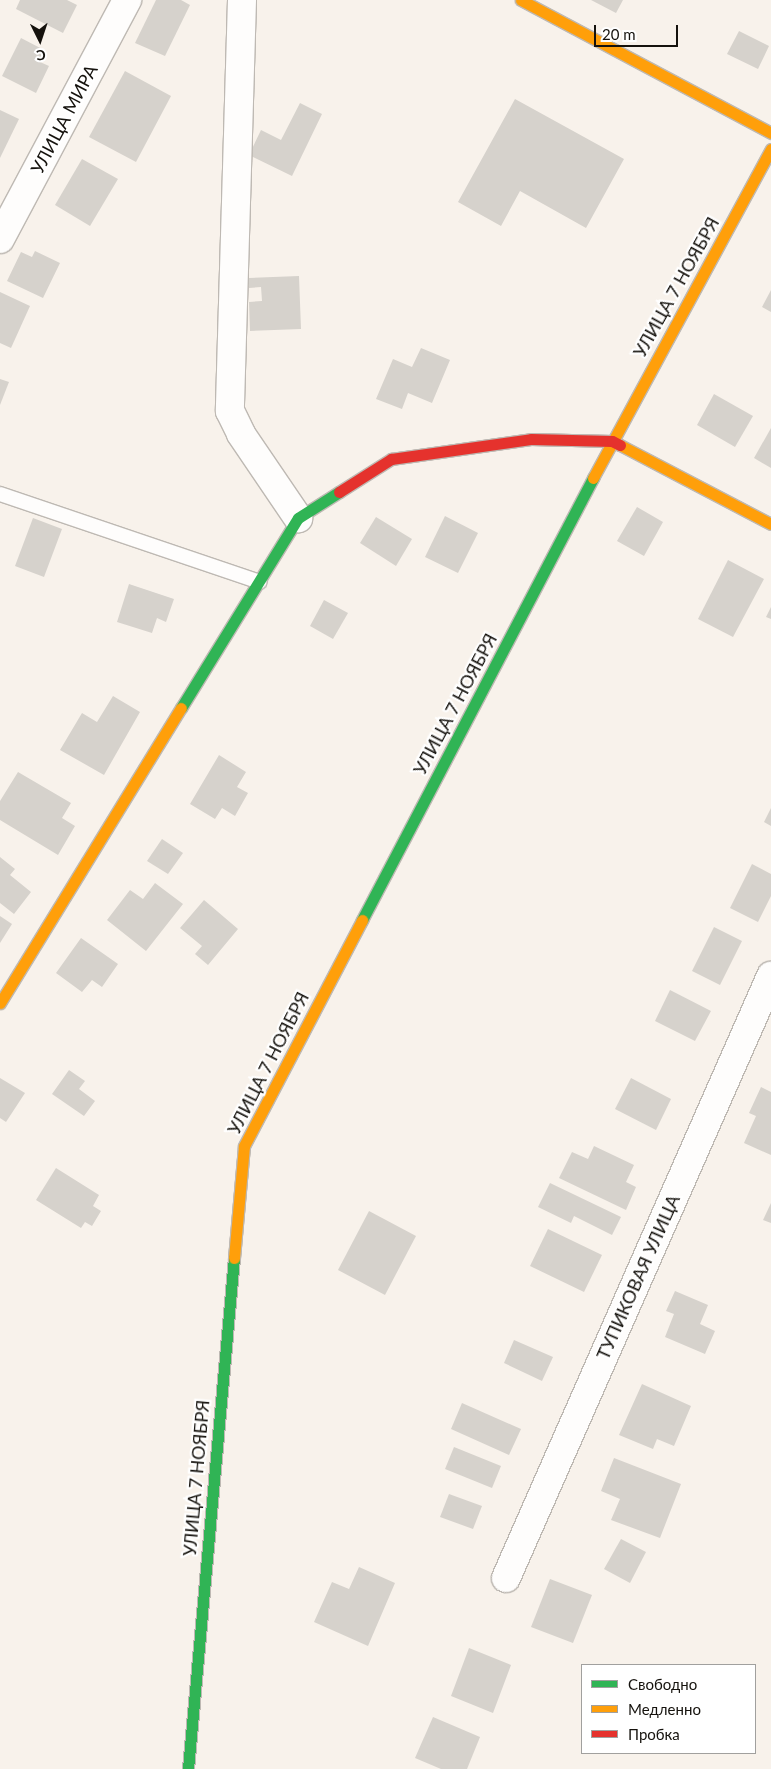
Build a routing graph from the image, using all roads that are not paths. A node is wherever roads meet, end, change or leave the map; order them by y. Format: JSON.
{"nodes":[{"id":1,"x":128,"y":0,"type":"edge"},
{"id":2,"x":242,"y":0,"type":"edge"},
{"id":3,"x":527,"y":1,"type":"edge"},
{"id":4,"x":771,"y":133,"type":"edge"},
{"id":5,"x":771,"y":149,"type":"edge"},
{"id":6,"x":0,"y":239,"type":"edge"},
{"id":7,"x":612,"y":441,"type":"junction"},
{"id":8,"x":0,"y":494,"type":"edge"},
{"id":9,"x":298,"y":518,"type":"junction"},
{"id":10,"x":771,"y":524,"type":"edge"},
{"id":11,"x":260,"y":582,"type":"junction"},
{"id":12,"x":771,"y":976,"type":"edge"},
{"id":13,"x":0,"y":1003,"type":"edge"},
{"id":14,"x":506,"y":1578,"type":"dead end"},
{"id":15,"x":188,"y":1769,"type":"edge"}],
"edges":[{"from":1,"to":6,"type":"street","name":"УЛИЦА МИРА"},
{"from":2,"to":9,"type":"street"},
{"from":3,"to":4,"type":"main road"},
{"from":5,"to":7,"type":"main road","name":"УЛИЦА 7 НОЯБРЯ"},
{"from":7,"to":9,"type":"main road"},
{"from":7,"to":10,"type":"main road"},
{"from":7,"to":15,"type":"main road","name":"УЛИЦА 7 НОЯБРЯ"},
{"from":8,"to":11,"type":"lane"},
{"from":9,"to":11,"type":"main road"},
{"from":11,"to":13,"type":"main road"},
{"from":12,"to":14,"type":"street","name":"ТУПИКОВАЯ УЛИЦА"}]}
